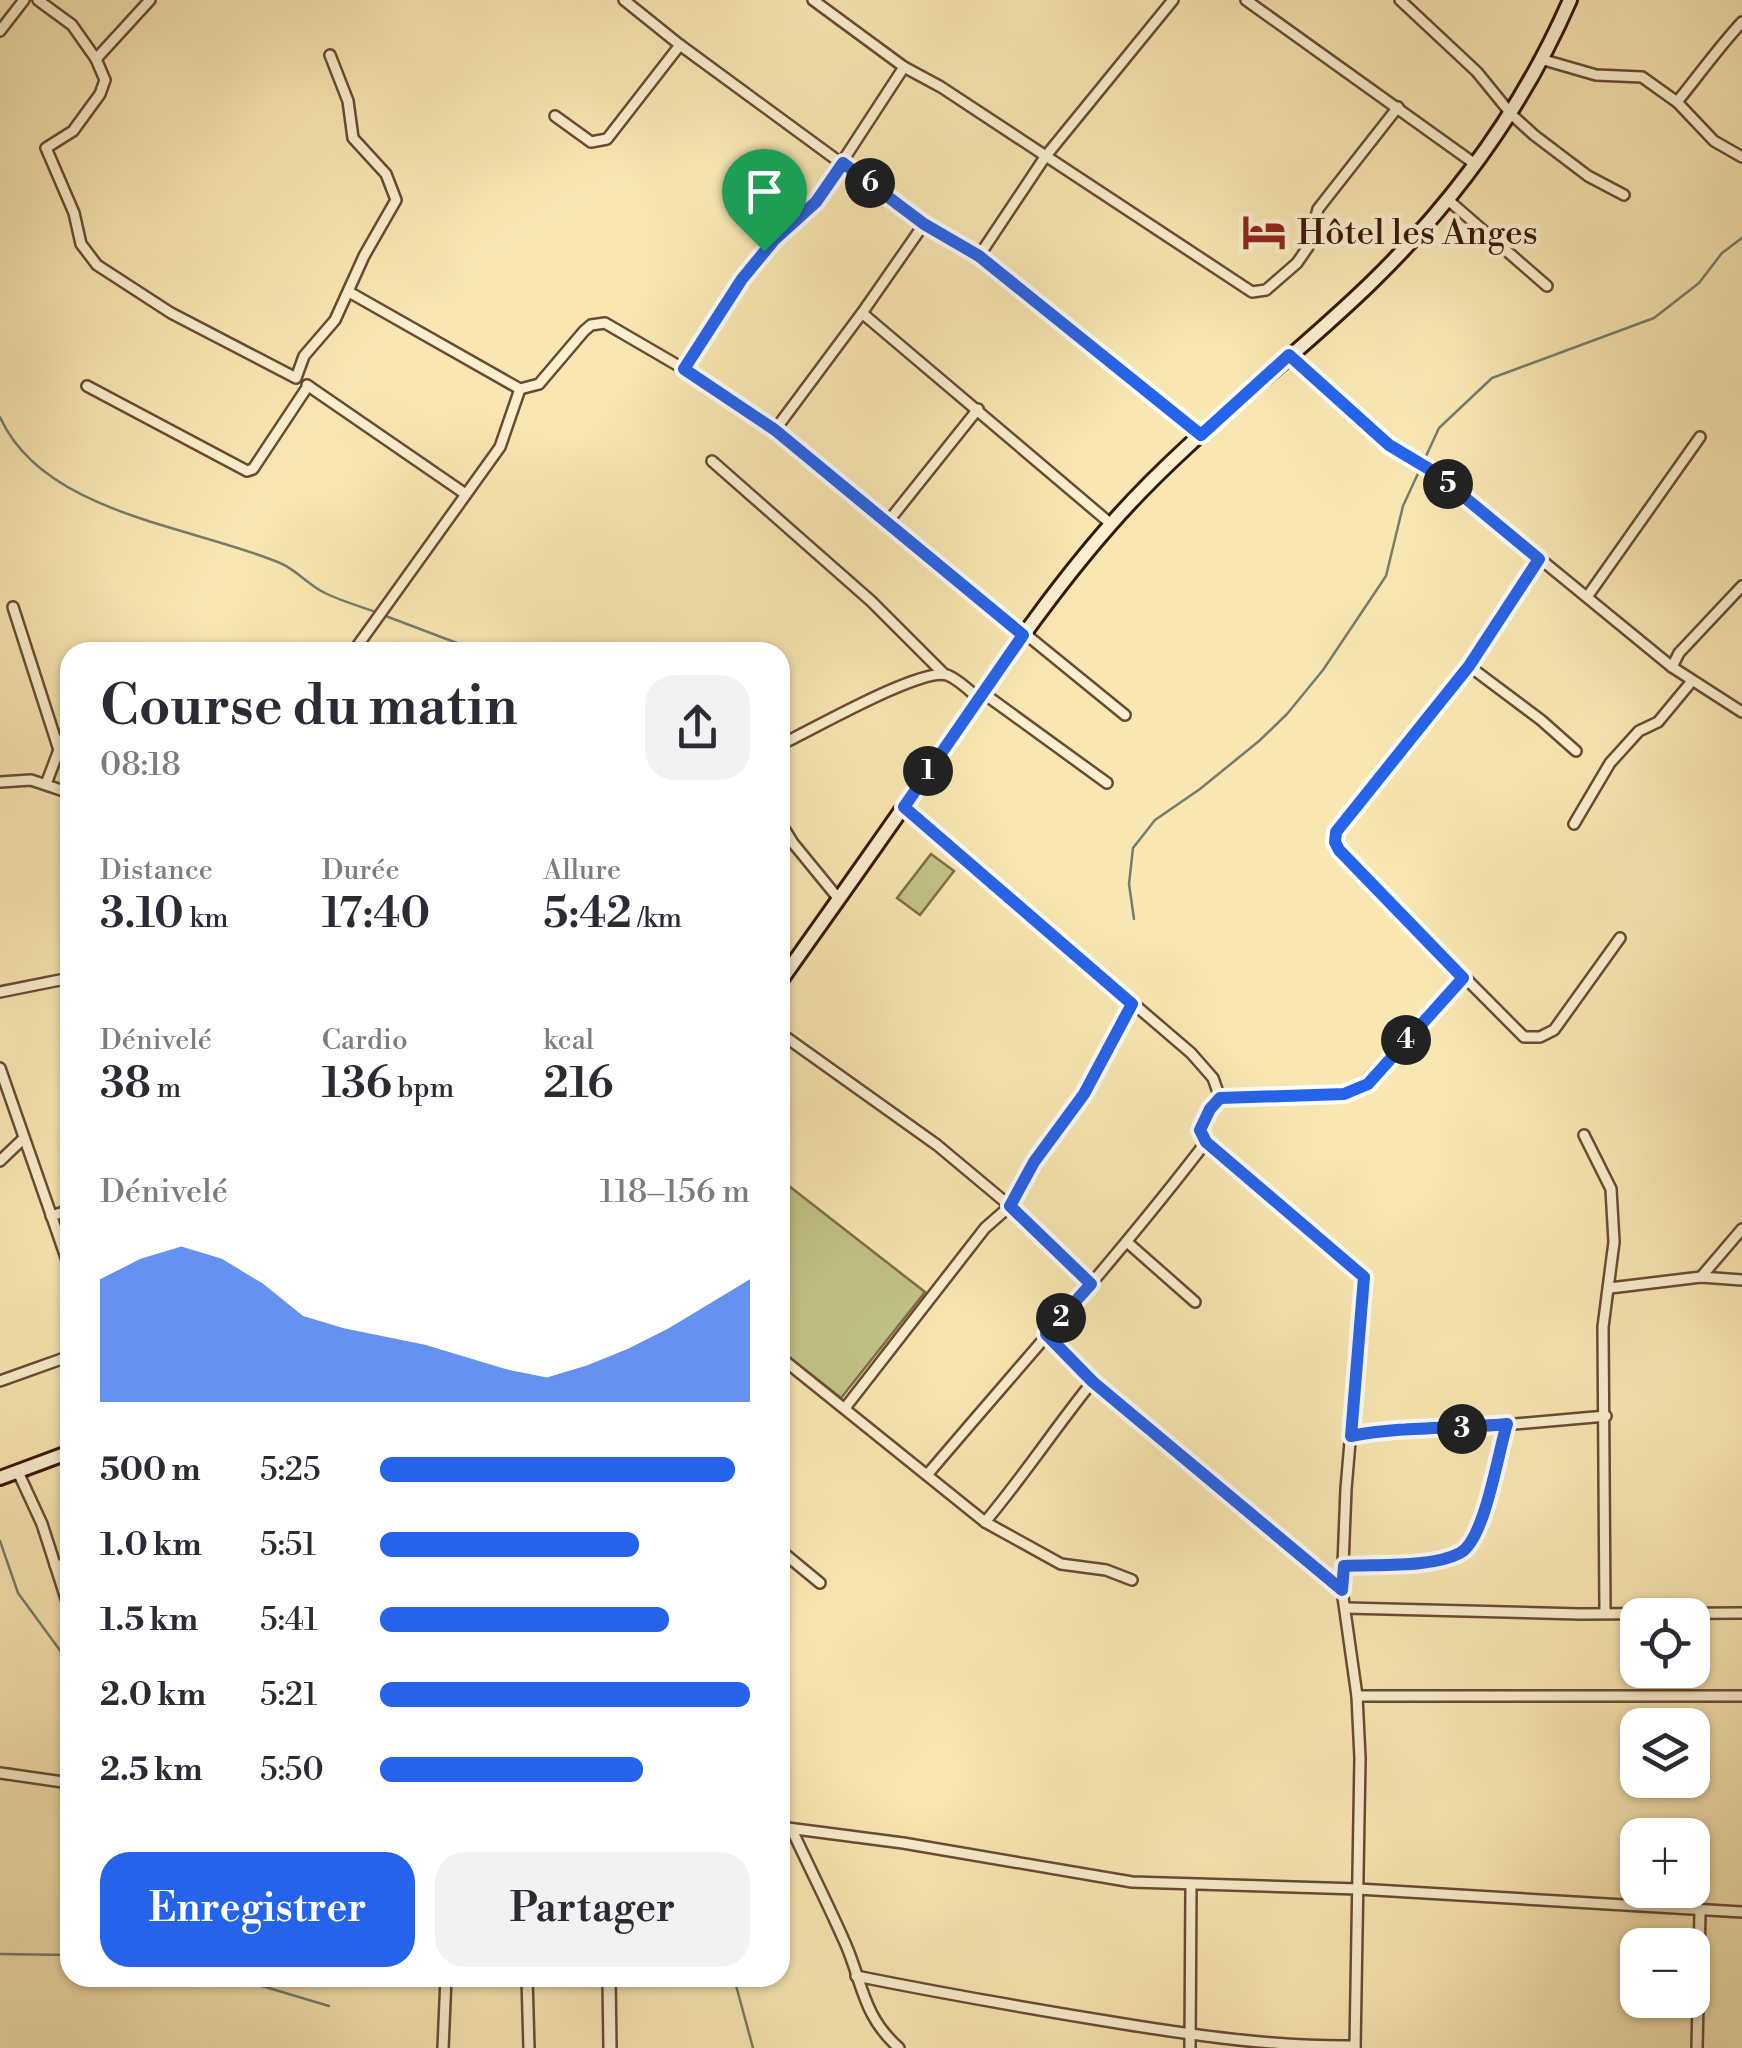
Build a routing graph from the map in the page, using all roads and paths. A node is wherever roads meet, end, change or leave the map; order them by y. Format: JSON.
{"nodes":[{"id":1,"x":24,"y":0,"type":"edge"},
{"id":2,"x":38,"y":0,"type":"edge"},
{"id":3,"x":150,"y":0,"type":"edge"},
{"id":4,"x":624,"y":0,"type":"edge"},
{"id":5,"x":813,"y":0,"type":"edge"},
{"id":6,"x":1173,"y":0,"type":"edge"},
{"id":7,"x":1246,"y":0,"type":"edge"},
{"id":8,"x":1402,"y":0,"type":"edge"},
{"id":9,"x":1570,"y":0,"type":"edge"},
{"id":10,"x":1742,"y":22,"type":"edge"},
{"id":11,"x":0,"y":31,"type":"edge"},
{"id":12,"x":680,"y":45,"type":"junction"},
{"id":13,"x":330,"y":55,"type":"dead end"},
{"id":14,"x":96,"y":59,"type":"junction"},
{"id":15,"x":1544,"y":60,"type":"junction"},
{"id":16,"x":904,"y":66,"type":"junction"},
{"id":17,"x":1677,"y":102,"type":"junction"},
{"id":18,"x":1398,"y":107,"type":"junction"},
{"id":19,"x":1512,"y":115,"type":"junction"},
{"id":20,"x":555,"y":116,"type":"dead end"},
{"id":21,"x":1045,"y":157,"type":"junction"},
{"id":22,"x":1742,"y":157,"type":"edge"},
{"id":23,"x":843,"y":163,"type":"junction"},
{"id":24,"x":1476,"y":164,"type":"junction"},
{"id":25,"x":1624,"y":196,"type":"dead end"},
{"id":26,"x":1448,"y":200,"type":"junction"},
{"id":27,"x":924,"y":224,"type":"junction"},
{"id":28,"x":979,"y":256,"type":"junction"},
{"id":29,"x":1547,"y":286,"type":"dead end"},
{"id":30,"x":349,"y":292,"type":"junction"},
{"id":31,"x":862,"y":313,"type":"junction"},
{"id":32,"x":1289,"y":355,"type":"junction"},
{"id":33,"x":684,"y":369,"type":"junction"},
{"id":34,"x":296,"y":378,"type":"junction"},
{"id":35,"x":86,"y":386,"type":"dead end"},
{"id":36,"x":308,"y":386,"type":"junction"},
{"id":37,"x":520,"y":390,"type":"junction"},
{"id":38,"x":978,"y":409,"type":"junction"},
{"id":39,"x":775,"y":430,"type":"junction"},
{"id":40,"x":1201,"y":435,"type":"junction"},
{"id":41,"x":1700,"y":437,"type":"dead end"},
{"id":42,"x":712,"y":461,"type":"dead end"},
{"id":43,"x":464,"y":494,"type":"junction"},
{"id":44,"x":887,"y":524,"type":"junction"},
{"id":45,"x":1111,"y":524,"type":"junction"},
{"id":46,"x":1539,"y":559,"type":"junction"},
{"id":47,"x":1742,"y":586,"type":"edge"},
{"id":48,"x":1587,"y":597,"type":"junction"},
{"id":49,"x":13,"y":607,"type":"dead end"},
{"id":50,"x":1023,"y":635,"type":"junction"},
{"id":51,"x":360,"y":642,"type":"edge"},
{"id":52,"x":1469,"y":666,"type":"junction"},
{"id":53,"x":1672,"y":666,"type":"junction"},
{"id":54,"x":944,"y":674,"type":"junction"},
{"id":55,"x":1692,"y":681,"type":"junction"},
{"id":56,"x":981,"y":696,"type":"junction"},
{"id":57,"x":1742,"y":712,"type":"edge"},
{"id":58,"x":1125,"y":715,"type":"dead end"},
{"id":59,"x":790,"y":740,"type":"edge"},
{"id":60,"x":60,"y":745,"type":"edge"},
{"id":61,"x":58,"y":750,"type":"junction"},
{"id":62,"x":1576,"y":751,"type":"dead end"},
{"id":63,"x":0,"y":782,"type":"edge"},
{"id":64,"x":1107,"y":783,"type":"dead end"},
{"id":65,"x":46,"y":784,"type":"junction"},
{"id":66,"x":60,"y":790,"type":"edge"},
{"id":67,"x":904,"y":807,"type":"junction"},
{"id":68,"x":1574,"y":824,"type":"dead end"},
{"id":69,"x":790,"y":835,"type":"edge"},
{"id":70,"x":838,"y":898,"type":"junction"},
{"id":71,"x":1620,"y":938,"type":"dead end"},
{"id":72,"x":790,"y":968,"type":"edge"},
{"id":73,"x":1463,"y":978,"type":"junction"},
{"id":74,"x":60,"y":980,"type":"edge"},
{"id":75,"x":0,"y":992,"type":"edge"},
{"id":76,"x":1132,"y":1004,"type":"junction"},
{"id":77,"x":790,"y":1040,"type":"edge"},
{"id":78,"x":0,"y":1068,"type":"edge"},
{"id":79,"x":1220,"y":1098,"type":"junction"},
{"id":80,"x":1584,"y":1135,"type":"dead end"},
{"id":81,"x":23,"y":1140,"type":"junction"},
{"id":82,"x":1206,"y":1142,"type":"junction"},
{"id":83,"x":0,"y":1161,"type":"edge"},
{"id":84,"x":1010,"y":1206,"type":"junction"},
{"id":85,"x":60,"y":1213,"type":"edge"},
{"id":86,"x":51,"y":1216,"type":"junction"},
{"id":87,"x":1742,"y":1229,"type":"edge"},
{"id":88,"x":60,"y":1242,"type":"edge"},
{"id":89,"x":1127,"y":1242,"type":"junction"},
{"id":90,"x":1702,"y":1277,"type":"junction"},
{"id":91,"x":1742,"y":1280,"type":"edge"},
{"id":92,"x":1091,"y":1284,"type":"junction"},
{"id":93,"x":1610,"y":1288,"type":"junction"},
{"id":94,"x":1195,"y":1302,"type":"dead end"},
{"id":95,"x":1046,"y":1334,"type":"junction"},
{"id":96,"x":60,"y":1360,"type":"edge"},
{"id":97,"x":790,"y":1365,"type":"edge"},
{"id":98,"x":0,"y":1381,"type":"edge"},
{"id":99,"x":1093,"y":1382,"type":"junction"},
{"id":100,"x":845,"y":1408,"type":"junction"},
{"id":101,"x":1606,"y":1416,"type":"junction"},
{"id":102,"x":1507,"y":1424,"type":"junction"},
{"id":103,"x":1351,"y":1436,"type":"junction"},
{"id":104,"x":60,"y":1456,"type":"edge"},
{"id":105,"x":18,"y":1472,"type":"junction"},
{"id":106,"x":927,"y":1475,"type":"junction"},
{"id":107,"x":0,"y":1478,"type":"edge"},
{"id":108,"x":985,"y":1522,"type":"junction"},
{"id":109,"x":790,"y":1558,"type":"edge"},
{"id":110,"x":55,"y":1565,"type":"junction"},
{"id":111,"x":60,"y":1565,"type":"edge"},
{"id":112,"x":1344,"y":1566,"type":"junction"},
{"id":113,"x":60,"y":1580,"type":"edge"},
{"id":114,"x":1132,"y":1580,"type":"dead end"},
{"id":115,"x":820,"y":1583,"type":"dead end"},
{"id":116,"x":1342,"y":1590,"type":"junction"},
{"id":117,"x":1346,"y":1608,"type":"junction"},
{"id":118,"x":1605,"y":1612,"type":"junction"},
{"id":119,"x":1742,"y":1613,"type":"edge"},
{"id":120,"x":1357,"y":1696,"type":"junction"},
{"id":121,"x":1742,"y":1696,"type":"edge"},
{"id":122,"x":0,"y":1774,"type":"edge"},
{"id":123,"x":60,"y":1782,"type":"edge"},
{"id":124,"x":792,"y":1830,"type":"joint"},
{"id":125,"x":1191,"y":1886,"type":"junction"},
{"id":126,"x":1358,"y":1890,"type":"junction"},
{"id":127,"x":1700,"y":1912,"type":"junction"},
{"id":128,"x":1742,"y":1912,"type":"edge"},
{"id":129,"x":856,"y":1976,"type":"junction"},
{"id":130,"x":446,"y":1987,"type":"edge"},
{"id":131,"x":527,"y":1987,"type":"edge"},
{"id":132,"x":609,"y":1987,"type":"edge"},
{"id":133,"x":1190,"y":2035,"type":"junction"},
{"id":134,"x":1355,"y":2047,"type":"edge"},
{"id":135,"x":444,"y":2048,"type":"edge"},
{"id":136,"x":529,"y":2048,"type":"edge"},
{"id":137,"x":610,"y":2048,"type":"edge"},
{"id":138,"x":899,"y":2048,"type":"edge"},
{"id":139,"x":1190,"y":2048,"type":"edge"},
{"id":140,"x":1697,"y":2048,"type":"edge"}],
"edges":[{"from":1,"to":11,"type":"street"},
{"from":2,"to":14,"type":"street"},
{"from":3,"to":14,"type":"street"},
{"from":4,"to":12,"type":"street"},
{"from":5,"to":16,"type":"street"},
{"from":6,"to":21,"type":"street"},
{"from":7,"to":18,"type":"street"},
{"from":8,"to":19,"type":"street"},
{"from":9,"to":15,"type":"main road"},
{"from":10,"to":17,"type":"street"},
{"from":12,"to":20,"type":"street"},
{"from":12,"to":23,"type":"street"},
{"from":13,"to":30,"type":"street"},
{"from":14,"to":34,"type":"street"},
{"from":15,"to":17,"type":"street"},
{"from":15,"to":19,"type":"main road"},
{"from":16,"to":21,"type":"street"},
{"from":16,"to":23,"type":"street"},
{"from":17,"to":22,"type":"street"},
{"from":18,"to":21,"type":"street"},
{"from":18,"to":24,"type":"street"},
{"from":19,"to":24,"type":"main road"},
{"from":19,"to":25,"type":"street"},
{"from":21,"to":28,"type":"street"},
{"from":23,"to":27,"type":"street"},
{"from":23,"to":33,"type":"street"},
{"from":24,"to":26,"type":"main road"},
{"from":26,"to":29,"type":"street"},
{"from":26,"to":32,"type":"main road"},
{"from":27,"to":28,"type":"street"},
{"from":27,"to":31,"type":"street"},
{"from":28,"to":40,"type":"street"},
{"from":30,"to":34,"type":"street"},
{"from":30,"to":37,"type":"street"},
{"from":31,"to":38,"type":"street"},
{"from":31,"to":39,"type":"street"},
{"from":32,"to":40,"type":"main road"},
{"from":32,"to":46,"type":"street"},
{"from":33,"to":37,"type":"street"},
{"from":33,"to":39,"type":"street"},
{"from":34,"to":36,"type":"street"},
{"from":35,"to":36,"type":"street"},
{"from":36,"to":43,"type":"street"},
{"from":37,"to":43,"type":"street"},
{"from":38,"to":44,"type":"street"},
{"from":38,"to":45,"type":"street"},
{"from":39,"to":44,"type":"street"},
{"from":40,"to":45,"type":"main road"},
{"from":41,"to":48,"type":"street"},
{"from":42,"to":54,"type":"street"},
{"from":43,"to":51,"type":"street"},
{"from":44,"to":50,"type":"street"},
{"from":45,"to":50,"type":"main road"},
{"from":46,"to":48,"type":"street"},
{"from":46,"to":52,"type":"street"},
{"from":47,"to":53,"type":"street"},
{"from":48,"to":53,"type":"street"},
{"from":49,"to":61,"type":"street"},
{"from":50,"to":56,"type":"main road"},
{"from":50,"to":58,"type":"street"},
{"from":52,"to":62,"type":"street"},
{"from":52,"to":73,"type":"street"},
{"from":53,"to":55,"type":"street"},
{"from":54,"to":56,"type":"street"},
{"from":54,"to":59,"type":"street"},
{"from":55,"to":57,"type":"street"},
{"from":55,"to":68,"type":"street"},
{"from":56,"to":64,"type":"street"},
{"from":56,"to":67,"type":"main road"},
{"from":60,"to":61,"type":"street"},
{"from":61,"to":65,"type":"street"},
{"from":63,"to":65,"type":"street"},
{"from":65,"to":66,"type":"street"},
{"from":67,"to":70,"type":"main road"},
{"from":67,"to":76,"type":"street"},
{"from":69,"to":70,"type":"street"},
{"from":70,"to":72,"type":"main road"},
{"from":71,"to":73,"type":"street"},
{"from":73,"to":79,"type":"street"},
{"from":74,"to":75,"type":"street"},
{"from":76,"to":79,"type":"street"},
{"from":76,"to":84,"type":"street"},
{"from":77,"to":84,"type":"street"},
{"from":78,"to":81,"type":"street"},
{"from":79,"to":82,"type":"street"},
{"from":80,"to":93,"type":"street"},
{"from":81,"to":83,"type":"street"},
{"from":81,"to":86,"type":"street"},
{"from":82,"to":89,"type":"street"},
{"from":82,"to":103,"type":"street"},
{"from":84,"to":92,"type":"street"},
{"from":84,"to":100,"type":"street"},
{"from":85,"to":86,"type":"street"},
{"from":86,"to":88,"type":"street"},
{"from":87,"to":90,"type":"street"},
{"from":89,"to":92,"type":"street"},
{"from":89,"to":94,"type":"street"},
{"from":90,"to":91,"type":"street"},
{"from":90,"to":93,"type":"street"},
{"from":92,"to":95,"type":"street"},
{"from":93,"to":101,"type":"street"},
{"from":95,"to":99,"type":"street"},
{"from":95,"to":106,"type":"street"},
{"from":96,"to":98,"type":"street"},
{"from":97,"to":100,"type":"street"},
{"from":99,"to":108,"type":"street"},
{"from":99,"to":116,"type":"street"},
{"from":100,"to":106,"type":"street"},
{"from":101,"to":102,"type":"street"},
{"from":101,"to":118,"type":"street"},
{"from":102,"to":103,"type":"street"},
{"from":102,"to":112,"type":"street"},
{"from":103,"to":112,"type":"street"},
{"from":104,"to":105,"type":"main road"},
{"from":105,"to":107,"type":"main road"},
{"from":105,"to":110,"type":"street"},
{"from":106,"to":108,"type":"street"},
{"from":108,"to":114,"type":"street"},
{"from":109,"to":115,"type":"street"},
{"from":110,"to":111,"type":"street"},
{"from":110,"to":113,"type":"street"},
{"from":112,"to":116,"type":"street"},
{"from":116,"to":117,"type":"street"},
{"from":117,"to":118,"type":"street"},
{"from":117,"to":120,"type":"street"},
{"from":118,"to":119,"type":"street"},
{"from":120,"to":121,"type":"street"},
{"from":120,"to":126,"type":"street"},
{"from":122,"to":123,"type":"street"},
{"from":124,"to":125,"type":"street"},
{"from":124,"to":129,"type":"street"},
{"from":125,"to":126,"type":"street"},
{"from":125,"to":133,"type":"street"},
{"from":126,"to":127,"type":"street"},
{"from":126,"to":134,"type":"street"},
{"from":127,"to":128,"type":"street"},
{"from":127,"to":140,"type":"street"},
{"from":129,"to":133,"type":"street"},
{"from":129,"to":138,"type":"street"},
{"from":130,"to":135,"type":"street"},
{"from":131,"to":136,"type":"street"},
{"from":132,"to":137,"type":"street"},
{"from":133,"to":134,"type":"street"},
{"from":133,"to":139,"type":"street"}]}
